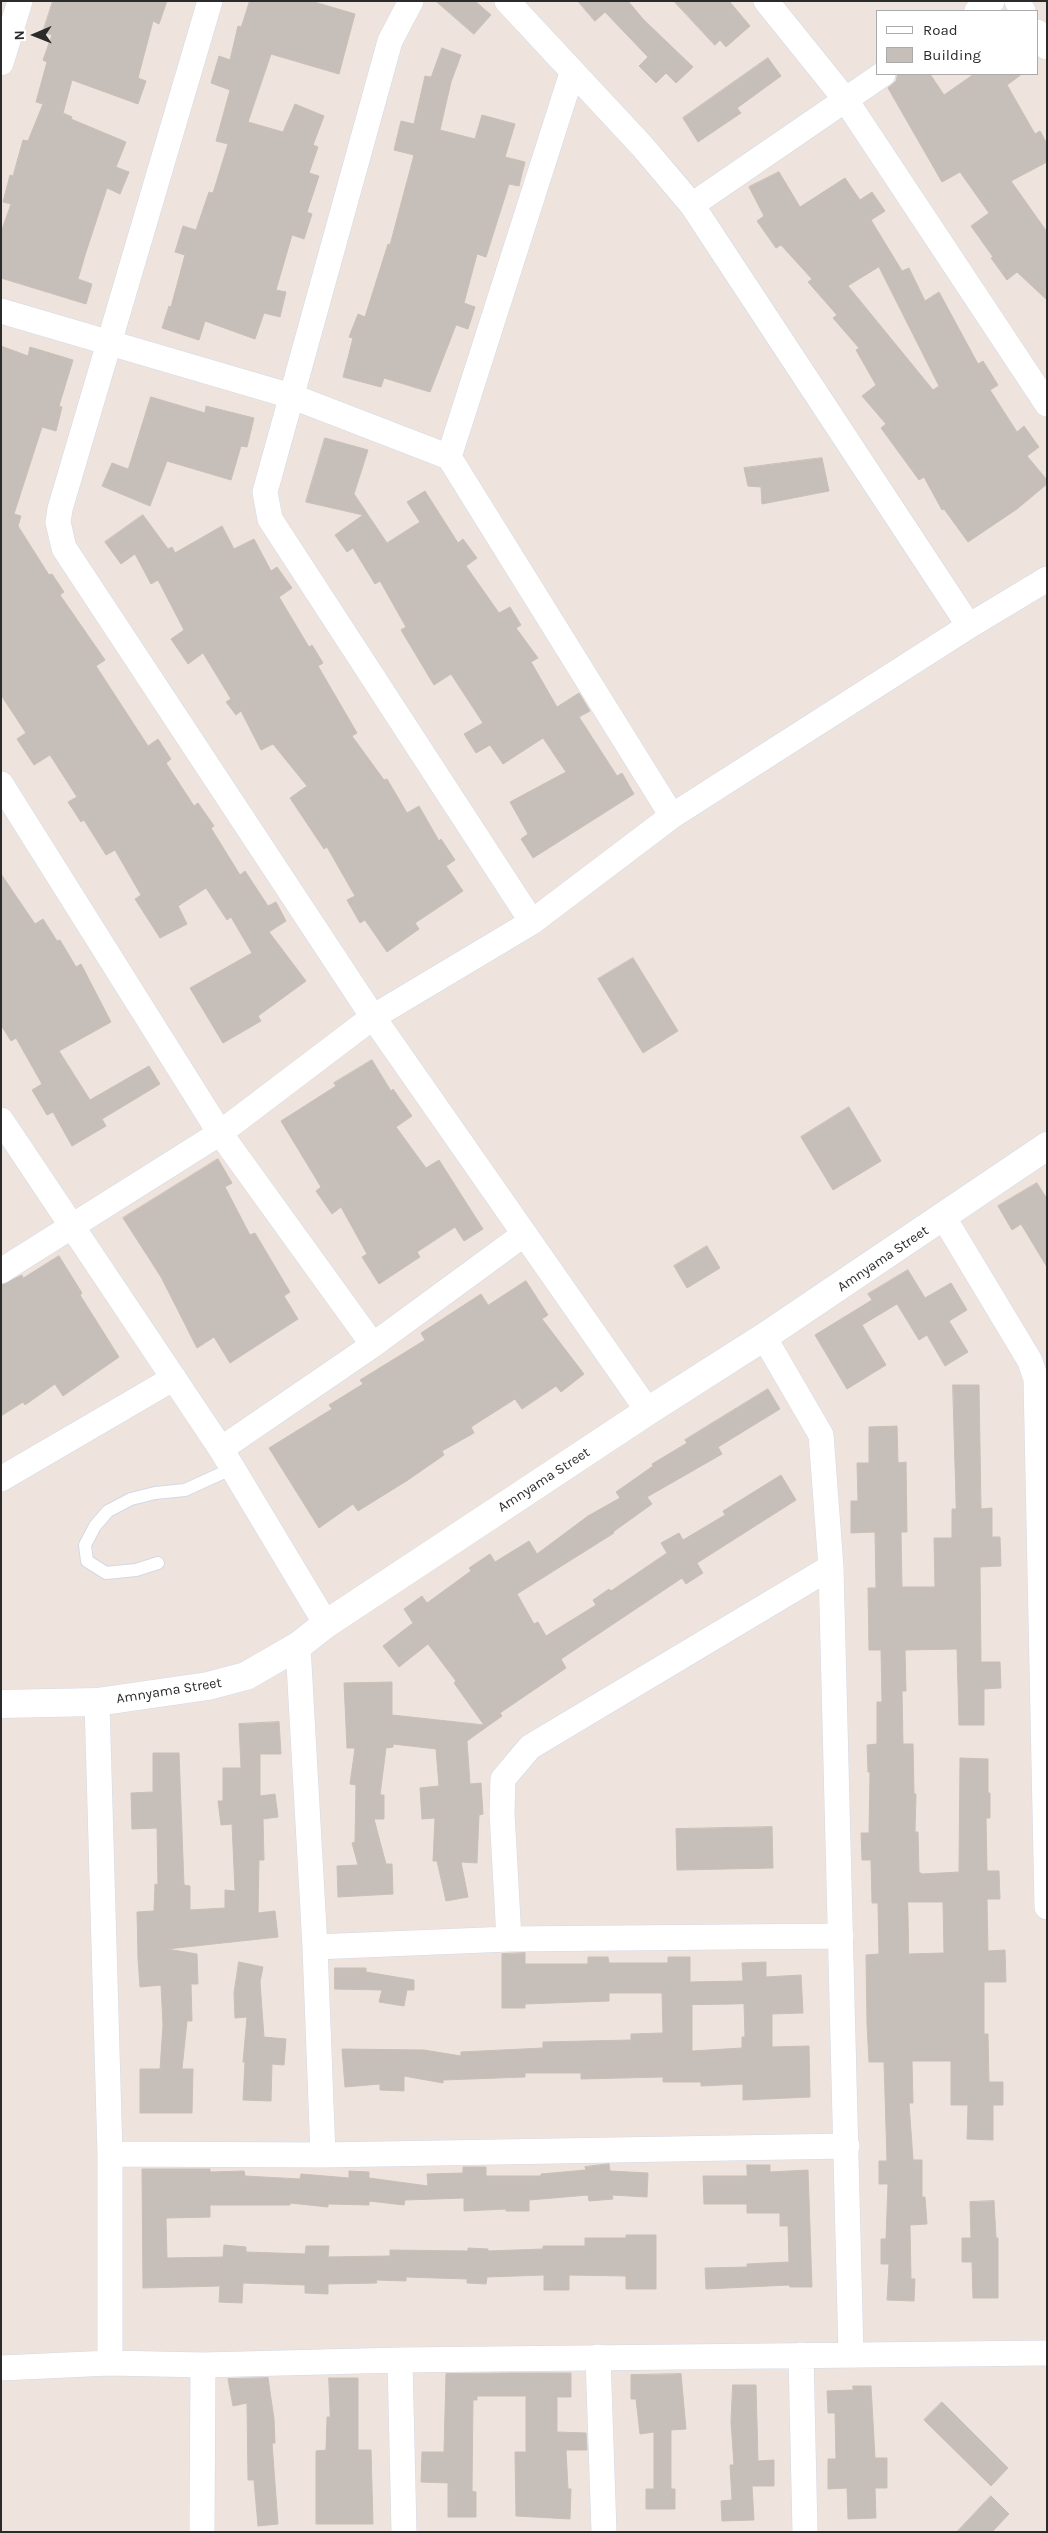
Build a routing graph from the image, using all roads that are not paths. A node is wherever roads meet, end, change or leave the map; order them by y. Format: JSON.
{"nodes":[{"id":1,"x":20,"y":1,"type":"edge"},
{"id":2,"x":210,"y":1,"type":"edge"},
{"id":3,"x":411,"y":1,"type":"edge"},
{"id":4,"x":507,"y":1,"type":"edge"},
{"id":5,"x":766,"y":1,"type":"edge"},
{"id":6,"x":992,"y":1,"type":"edge"},
{"id":7,"x":978,"y":10,"type":"edge"},
{"id":8,"x":1038,"y":34,"type":"edge"},
{"id":9,"x":1047,"y":47,"type":"edge"},
{"id":10,"x":1,"y":63,"type":"edge"},
{"id":11,"x":572,"y":73,"type":"junction"},
{"id":12,"x":881,"y":75,"type":"edge"},
{"id":13,"x":845,"y":99,"type":"junction"},
{"id":14,"x":692,"y":205,"type":"junction"},
{"id":15,"x":1,"y":311,"type":"edge"},
{"id":16,"x":109,"y":342,"type":"junction"},
{"id":17,"x":291,"y":396,"type":"junction"},
{"id":18,"x":1047,"y":404,"type":"edge"},
{"id":19,"x":448,"y":457,"type":"junction"},
{"id":20,"x":1047,"y":579,"type":"edge"},
{"id":21,"x":969,"y":626,"type":"junction"},
{"id":22,"x":1,"y":784,"type":"edge"},
{"id":23,"x":672,"y":816,"type":"junction"},
{"id":24,"x":532,"y":922,"type":"junction"},
{"id":25,"x":373,"y":1017,"type":"junction"},
{"id":26,"x":1,"y":1120,"type":"edge"},
{"id":27,"x":220,"y":1133,"type":"junction"},
{"id":28,"x":1047,"y":1146,"type":"edge"},
{"id":29,"x":944,"y":1218,"type":"junction"},
{"id":30,"x":73,"y":1225,"type":"junction"},
{"id":31,"x":523,"y":1235,"type":"junction"},
{"id":32,"x":1,"y":1271,"type":"edge"},
{"id":33,"x":764,"y":1337,"type":"junction"},
{"id":34,"x":373,"y":1345,"type":"junction"},
{"id":35,"x":174,"y":1378,"type":"junction"},
{"id":36,"x":648,"y":1411,"type":"junction"},
{"id":37,"x":226,"y":1459,"type":"junction"},
{"id":38,"x":1,"y":1479,"type":"edge"},
{"id":39,"x":158,"y":1563,"type":"dead end"},
{"id":40,"x":830,"y":1567,"type":"junction"},
{"id":41,"x":326,"y":1624,"type":"junction"},
{"id":42,"x":298,"y":1646,"type":"junction"},
{"id":43,"x":97,"y":1702,"type":"junction"},
{"id":44,"x":1,"y":1704,"type":"edge"},
{"id":45,"x":1047,"y":1902,"type":"edge"},
{"id":46,"x":1047,"y":1907,"type":"edge"},
{"id":47,"x":841,"y":1936,"type":"junction"},
{"id":48,"x":509,"y":1939,"type":"junction"},
{"id":49,"x":315,"y":1947,"type":"junction"},
{"id":50,"x":847,"y":2146,"type":"junction"},
{"id":51,"x":110,"y":2154,"type":"junction"},
{"id":52,"x":322,"y":2155,"type":"junction"},
{"id":53,"x":1047,"y":2353,"type":"edge"},
{"id":54,"x":851,"y":2354,"type":"junction"},
{"id":55,"x":801,"y":2355,"type":"junction"},
{"id":56,"x":598,"y":2357,"type":"junction"},
{"id":57,"x":400,"y":2360,"type":"junction"},
{"id":58,"x":110,"y":2363,"type":"junction"},
{"id":59,"x":203,"y":2366,"type":"junction"},
{"id":60,"x":1,"y":2368,"type":"edge"},
{"id":61,"x":202,"y":2532,"type":"edge"},
{"id":62,"x":404,"y":2532,"type":"edge"},
{"id":63,"x":604,"y":2532,"type":"edge"},
{"id":64,"x":805,"y":2532,"type":"edge"}],
"edges":[{"from":1,"to":10,"type":"street"},
{"from":2,"to":16,"type":"street"},
{"from":3,"to":17,"type":"street"},
{"from":4,"to":11,"type":"street"},
{"from":5,"to":13,"type":"street"},
{"from":6,"to":7,"type":"street"},
{"from":8,"to":9,"type":"street"},
{"from":11,"to":14,"type":"street"},
{"from":11,"to":19,"type":"street"},
{"from":12,"to":13,"type":"street"},
{"from":13,"to":14,"type":"street"},
{"from":13,"to":18,"type":"street"},
{"from":14,"to":21,"type":"street"},
{"from":15,"to":16,"type":"street"},
{"from":16,"to":17,"type":"street"},
{"from":16,"to":25,"type":"street"},
{"from":17,"to":19,"type":"street"},
{"from":17,"to":24,"type":"street"},
{"from":19,"to":23,"type":"street"},
{"from":20,"to":21,"type":"street"},
{"from":21,"to":23,"type":"street"},
{"from":22,"to":27,"type":"street"},
{"from":23,"to":24,"type":"street"},
{"from":24,"to":25,"type":"street"},
{"from":25,"to":27,"type":"street"},
{"from":25,"to":31,"type":"street"},
{"from":26,"to":30,"type":"street"},
{"from":27,"to":30,"type":"street"},
{"from":27,"to":34,"type":"street"},
{"from":28,"to":29,"type":"street","name":"Amnyama Street"},
{"from":29,"to":33,"type":"street","name":"Amnyama Street"},
{"from":29,"to":45,"type":"street"},
{"from":30,"to":32,"type":"street"},
{"from":30,"to":35,"type":"street"},
{"from":31,"to":34,"type":"street"},
{"from":31,"to":36,"type":"street"},
{"from":33,"to":36,"type":"street","name":"Amnyama Street"},
{"from":33,"to":40,"type":"street"},
{"from":34,"to":37,"type":"street"},
{"from":35,"to":37,"type":"street"},
{"from":35,"to":38,"type":"street"},
{"from":36,"to":41,"type":"street","name":"Amnyama Street"},
{"from":37,"to":39,"type":"lane"},
{"from":37,"to":41,"type":"street"},
{"from":40,"to":47,"type":"street"},
{"from":40,"to":48,"type":"street"},
{"from":41,"to":42,"type":"street","name":"Amnyama Street"},
{"from":42,"to":43,"type":"street","name":"Amnyama Street"},
{"from":42,"to":49,"type":"street"},
{"from":43,"to":44,"type":"street","name":"Amnyama Street"},
{"from":43,"to":51,"type":"street"},
{"from":45,"to":46,"type":"street"},
{"from":47,"to":48,"type":"street"},
{"from":47,"to":50,"type":"street"},
{"from":48,"to":49,"type":"street"},
{"from":49,"to":52,"type":"street"},
{"from":50,"to":52,"type":"street"},
{"from":50,"to":54,"type":"street"},
{"from":51,"to":52,"type":"street"},
{"from":51,"to":58,"type":"street"},
{"from":53,"to":54,"type":"street"},
{"from":54,"to":55,"type":"street"},
{"from":55,"to":56,"type":"street"},
{"from":55,"to":64,"type":"street"},
{"from":56,"to":57,"type":"street"},
{"from":56,"to":63,"type":"street"},
{"from":57,"to":59,"type":"street"},
{"from":57,"to":62,"type":"street"},
{"from":58,"to":59,"type":"street"},
{"from":58,"to":60,"type":"street"},
{"from":59,"to":61,"type":"street"}]}
